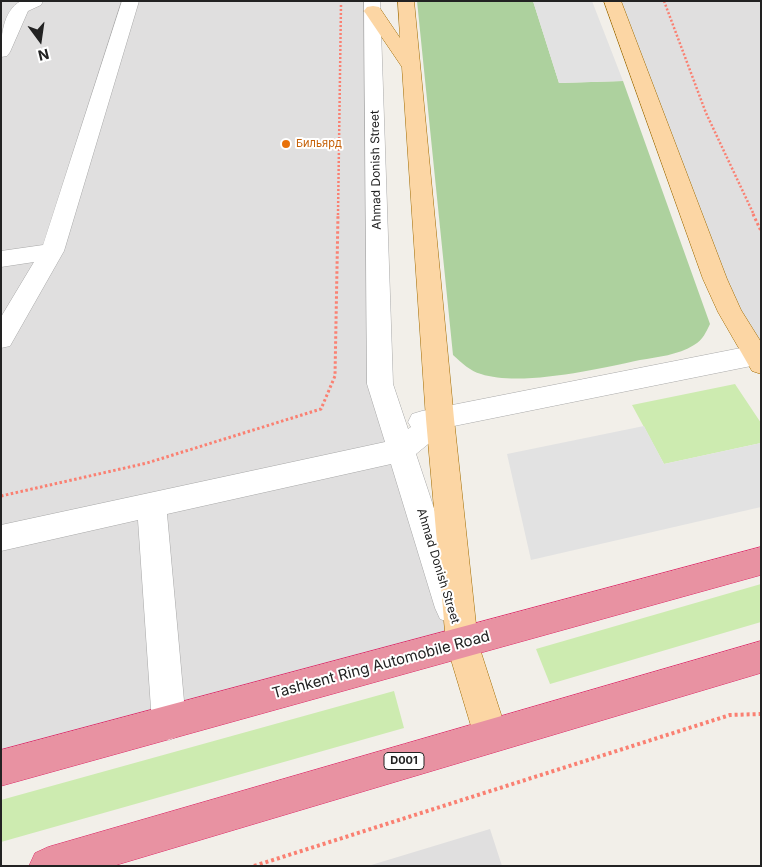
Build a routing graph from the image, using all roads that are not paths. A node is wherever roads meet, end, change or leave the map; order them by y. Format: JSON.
{"nodes":[{"id":1,"x":35,"y":1,"type":"edge"},
{"id":2,"x":131,"y":1,"type":"edge"},
{"id":3,"x":406,"y":1,"type":"edge"},
{"id":4,"x":612,"y":1,"type":"edge"},
{"id":5,"x":373,"y":6,"type":"edge"},
{"id":6,"x":1,"y":52,"type":"edge"},
{"id":7,"x":411,"y":66,"type":"junction"},
{"id":8,"x":52,"y":251,"type":"junction"},
{"id":9,"x":1,"y":259,"type":"edge"},
{"id":10,"x":1,"y":339,"type":"edge"},
{"id":11,"x":759,"y":358,"type":"edge"},
{"id":12,"x":440,"y":419,"type":"junction"},
{"id":13,"x":397,"y":439,"type":"junction"},
{"id":14,"x":152,"y":506,"type":"junction"},
{"id":15,"x":1,"y":538,"type":"edge"},
{"id":16,"x":761,"y":561,"type":"edge"},
{"id":17,"x":462,"y":643,"type":"junction"},
{"id":18,"x":761,"y":658,"type":"edge"},
{"id":19,"x":169,"y":723,"type":"junction"},
{"id":20,"x":492,"y":736,"type":"junction"},
{"id":21,"x":1,"y":768,"type":"edge"},
{"id":22,"x":48,"y":866,"type":"edge"}],
"edges":[{"from":1,"to":6,"type":"street"},
{"from":2,"to":8,"type":"street"},
{"from":3,"to":7,"type":"main road","name":"Ahmad Donish Street"},
{"from":4,"to":11,"type":"main road"},
{"from":5,"to":7,"type":"main road"},
{"from":5,"to":13,"type":"street","name":"Ahmad Donish Street"},
{"from":7,"to":12,"type":"main road","name":"Ahmad Donish Street"},
{"from":8,"to":9,"type":"street"},
{"from":8,"to":10,"type":"street"},
{"from":11,"to":12,"type":"street"},
{"from":12,"to":13,"type":"street"},
{"from":12,"to":17,"type":"main road","name":"Ahmad Donish Street"},
{"from":13,"to":14,"type":"street"},
{"from":13,"to":17,"type":"street","name":"Ahmad Donish Street"},
{"from":14,"to":15,"type":"street"},
{"from":14,"to":19,"type":"street"},
{"from":16,"to":17,"type":"highway","name":"Tashkent Ring Automobile Road"},
{"from":17,"to":19,"type":"highway","name":"Tashkent Ring Automobile Road"},
{"from":17,"to":20,"type":"main road"},
{"from":18,"to":20,"type":"highway","number":"D001"},
{"from":19,"to":21,"type":"highway","name":"Tashkent Ring Automobile Road"},
{"from":20,"to":22,"type":"highway","number":"D001"}]}
